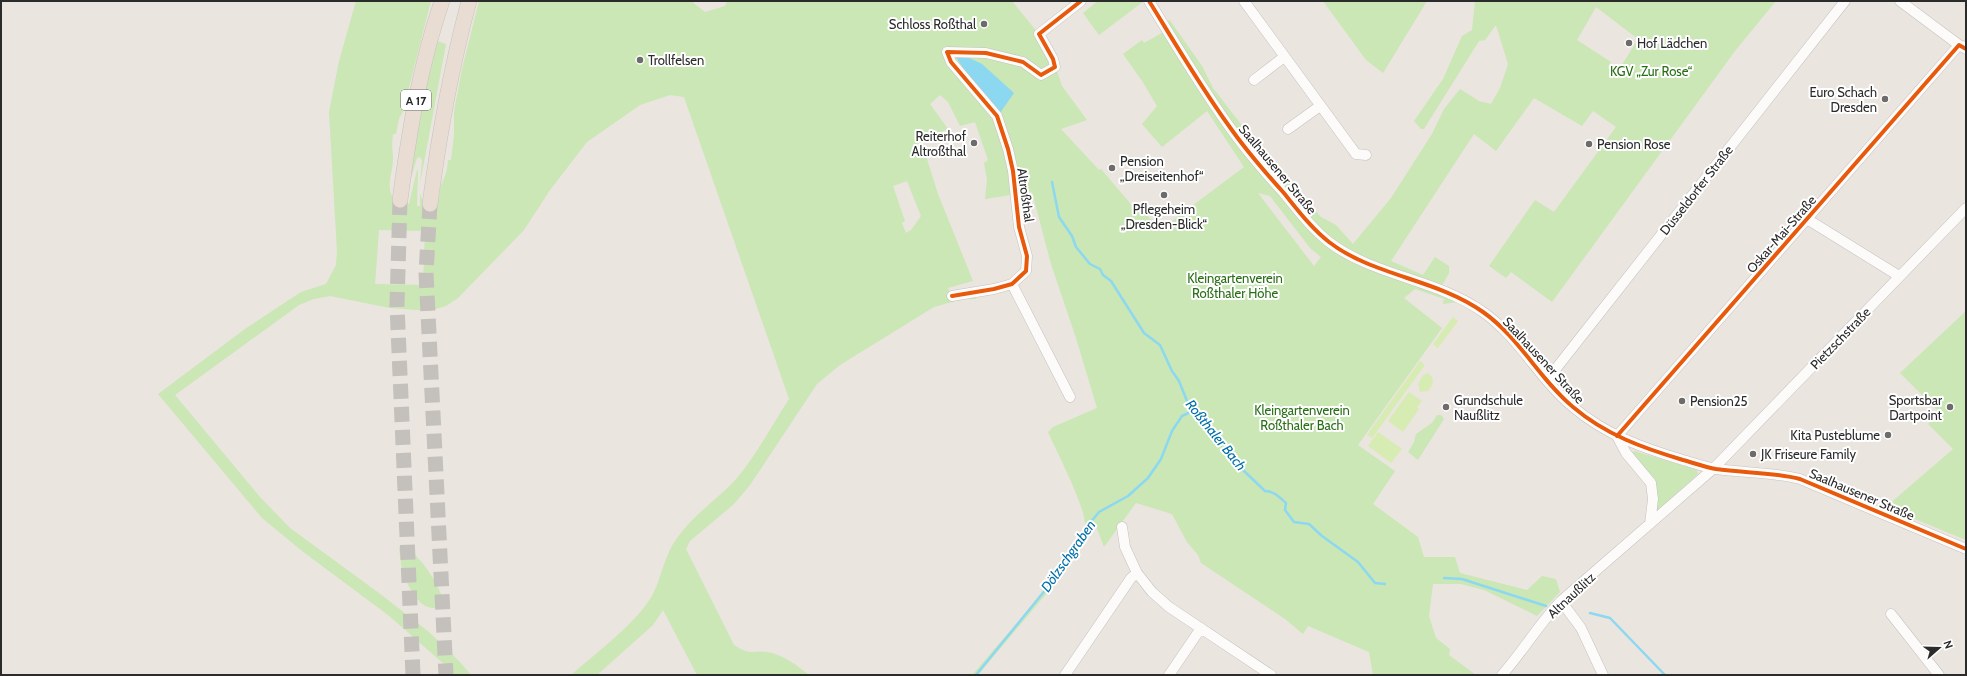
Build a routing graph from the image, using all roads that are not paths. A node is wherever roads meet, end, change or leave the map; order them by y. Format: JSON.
{"nodes":[{"id":1,"x":442,"y":1,"type":"edge"},
{"id":2,"x":470,"y":1,"type":"edge"},
{"id":3,"x":1081,"y":1,"type":"edge"},
{"id":4,"x":1149,"y":1,"type":"edge"},
{"id":5,"x":1244,"y":1,"type":"edge"},
{"id":6,"x":1845,"y":1,"type":"edge"},
{"id":7,"x":1900,"y":1,"type":"edge"},
{"id":8,"x":1964,"y":47,"type":"edge"},
{"id":9,"x":1284,"y":57,"type":"junction"},
{"id":10,"x":1254,"y":80,"type":"dead end"},
{"id":11,"x":1320,"y":106,"type":"junction"},
{"id":12,"x":1288,"y":129,"type":"dead end"},
{"id":13,"x":1366,"y":155,"type":"dead end"},
{"id":14,"x":400,"y":200,"type":"tunnel mouth"},
{"id":15,"x":430,"y":204,"type":"tunnel mouth"},
{"id":16,"x":1966,"y":208,"type":"edge"},
{"id":17,"x":1807,"y":218,"type":"junction"},
{"id":18,"x":1899,"y":276,"type":"junction"},
{"id":19,"x":1012,"y":284,"type":"junction"},
{"id":20,"x":952,"y":296,"type":"dead end"},
{"id":21,"x":1547,"y":380,"type":"junction"},
{"id":22,"x":1070,"y":397,"type":"dead end"},
{"id":23,"x":1617,"y":436,"type":"junction"},
{"id":24,"x":1714,"y":468,"type":"junction"},
{"id":25,"x":1650,"y":524,"type":"junction"},
{"id":26,"x":1122,"y":527,"type":"dead end"},
{"id":27,"x":1966,"y":549,"type":"edge"},
{"id":28,"x":1137,"y":573,"type":"junction"},
{"id":29,"x":1561,"y":601,"type":"junction"},
{"id":30,"x":1891,"y":614,"type":"dead end"},
{"id":31,"x":1201,"y":628,"type":"junction"},
{"id":32,"x":1065,"y":675,"type":"edge"},
{"id":33,"x":1169,"y":675,"type":"edge"},
{"id":34,"x":1271,"y":675,"type":"edge"},
{"id":35,"x":1502,"y":675,"type":"edge"},
{"id":36,"x":1604,"y":675,"type":"edge"},
{"id":37,"x":1939,"y":675,"type":"edge"}],
"edges":[{"from":1,"to":14,"type":"highway","number":"A 17"},
{"from":2,"to":15,"type":"highway","number":"A 17"},
{"from":3,"to":19,"type":"street","name":"Altroßthal"},
{"from":4,"to":21,"type":"street","name":"Saalhausener Straße"},
{"from":5,"to":9,"type":"street"},
{"from":6,"to":21,"type":"street","name":"Düsseldorfer Straße"},
{"from":7,"to":8,"type":"street"},
{"from":8,"to":17,"type":"street","name":"Oskar-Mai-Straße"},
{"from":9,"to":10,"type":"street"},
{"from":9,"to":11,"type":"street"},
{"from":11,"to":12,"type":"street"},
{"from":11,"to":13,"type":"street"},
{"from":16,"to":18,"type":"street","name":"Pietzschstraße"},
{"from":17,"to":18,"type":"street"},
{"from":17,"to":23,"type":"street","name":"Oskar-Mai-Straße"},
{"from":18,"to":24,"type":"street","name":"Pietzschstraße"},
{"from":19,"to":20,"type":"street","name":"Altroßthal"},
{"from":19,"to":22,"type":"street"},
{"from":21,"to":23,"type":"street","name":"Saalhausener Straße"},
{"from":23,"to":24,"type":"street","name":"Saalhausener Straße"},
{"from":23,"to":25,"type":"street"},
{"from":24,"to":25,"type":"street","name":"Altnaußlitz"},
{"from":24,"to":27,"type":"street","name":"Saalhausener Straße"},
{"from":25,"to":29,"type":"street","name":"Altnaußlitz"},
{"from":26,"to":28,"type":"street"},
{"from":28,"to":31,"type":"street"},
{"from":28,"to":32,"type":"street"},
{"from":29,"to":35,"type":"street","name":"Altnaußlitz"},
{"from":29,"to":36,"type":"street"},
{"from":30,"to":37,"type":"street"},
{"from":31,"to":33,"type":"street"},
{"from":31,"to":34,"type":"street"}]}
